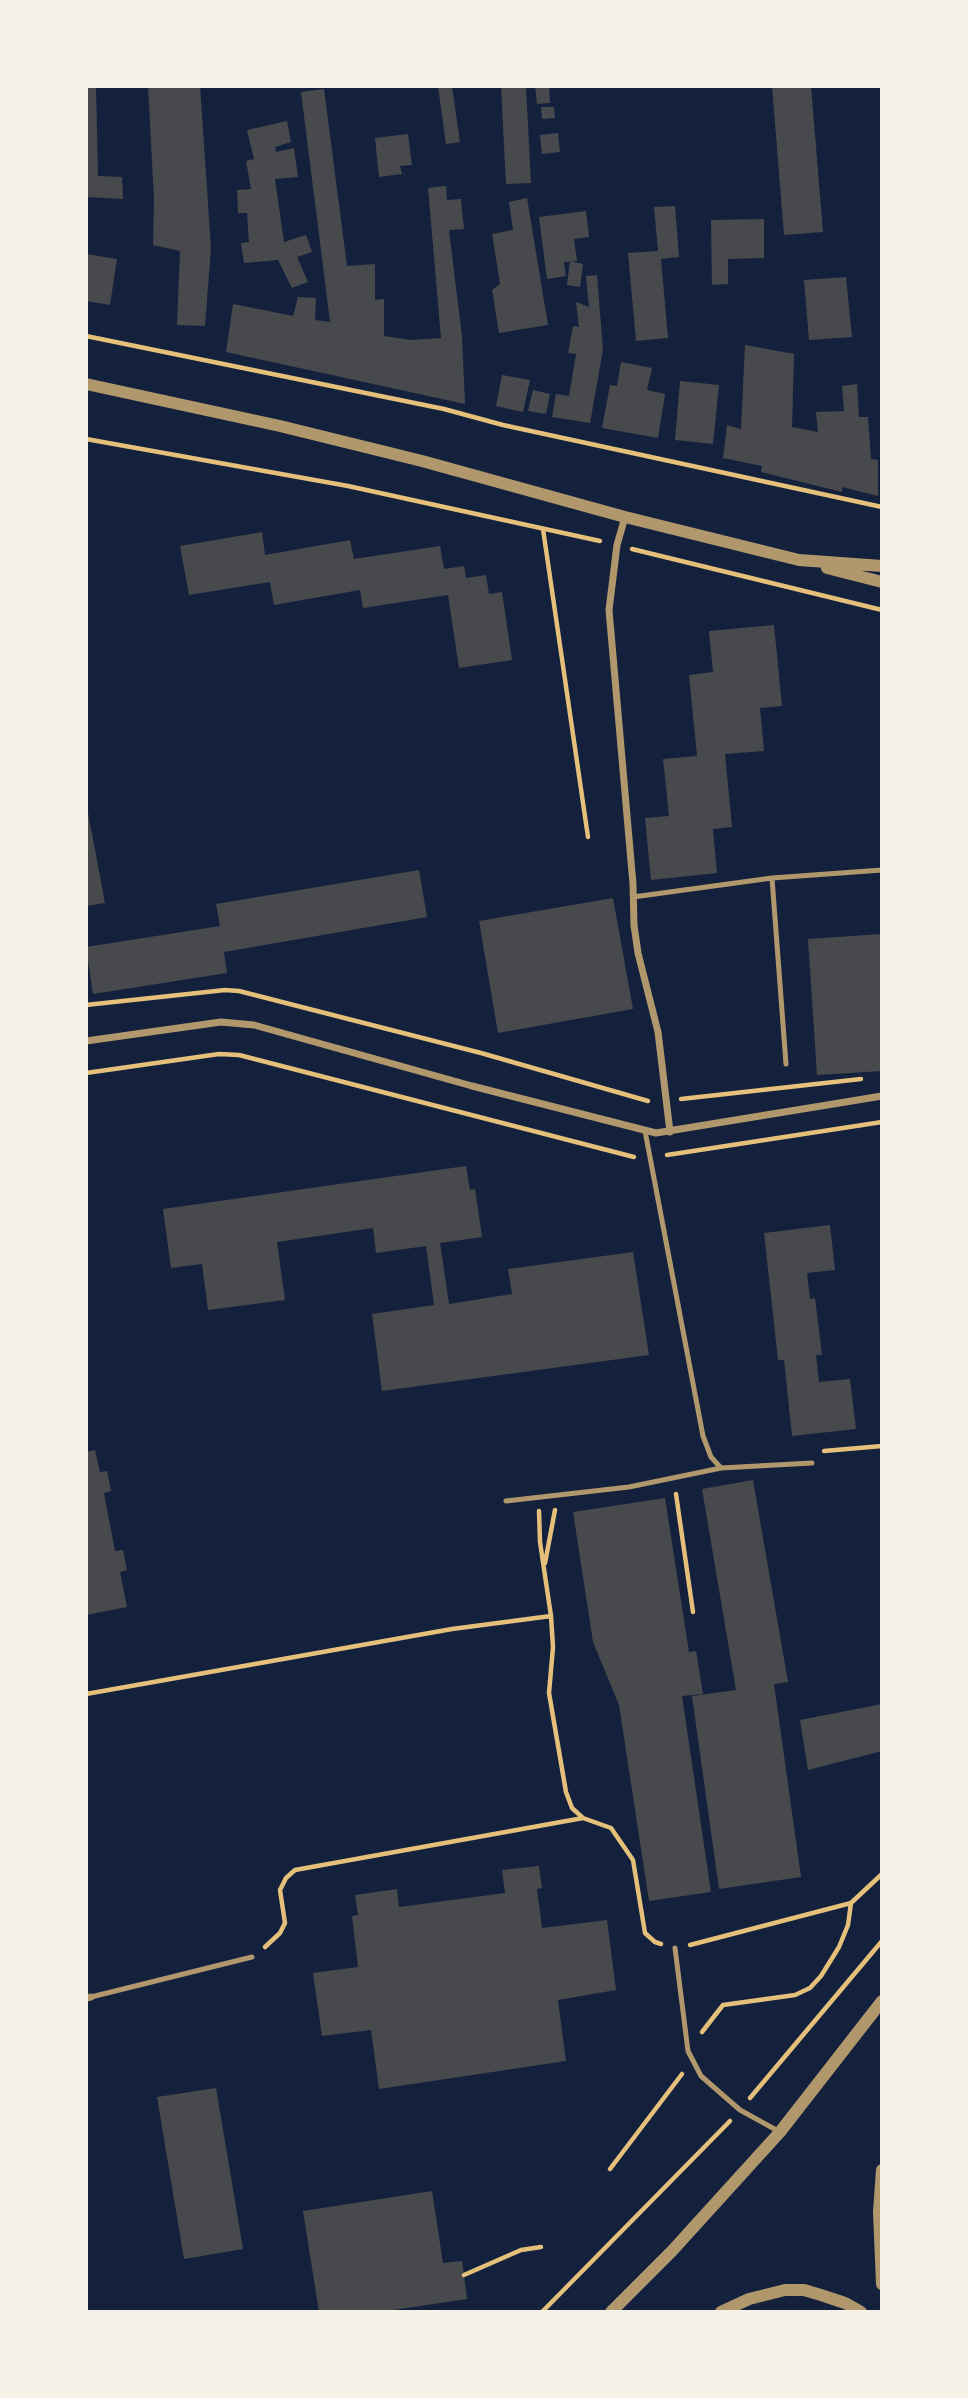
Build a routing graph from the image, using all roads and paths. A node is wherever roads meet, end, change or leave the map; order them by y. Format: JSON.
{"nodes":[{"id":1,"x":86,"y":336,"type":"edge"},
{"id":2,"x":86,"y":384,"type":"edge"},
{"id":3,"x":86,"y":439,"type":"edge"},
{"id":4,"x":882,"y":507,"type":"edge"},
{"id":5,"x":625,"y":517,"type":"junction"},
{"id":6,"x":543,"y":529,"type":"junction"},
{"id":7,"x":617,"y":545,"type":"junction"},
{"id":8,"x":799,"y":560,"type":"junction"},
{"id":9,"x":882,"y":566,"type":"edge"},
{"id":10,"x":882,"y":583,"type":"edge"},
{"id":11,"x":882,"y":610,"type":"edge"},
{"id":12,"x":588,"y":837,"type":"dead end"},
{"id":13,"x":882,"y":870,"type":"edge"},
{"id":14,"x":772,"y":878,"type":"junction"},
{"id":15,"x":634,"y":897,"type":"junction"},
{"id":16,"x":86,"y":1005,"type":"edge"},
{"id":17,"x":86,"y":1041,"type":"edge"},
{"id":18,"x":786,"y":1064,"type":"dead end"},
{"id":19,"x":869,"y":1078,"type":"dead end"},
{"id":20,"x":882,"y":1096,"type":"edge"},
{"id":21,"x":667,"y":1100,"type":"junction"},
{"id":22,"x":645,"y":1131,"type":"junction"},
{"id":23,"x":670,"y":1132,"type":"junction"},
{"id":24,"x":636,"y":1158,"type":"dead end"},
{"id":25,"x":638,"y":1169,"type":"dead end"},
{"id":26,"x":812,"y":1463,"type":"dead end"},
{"id":27,"x":721,"y":1468,"type":"junction"},
{"id":28,"x":674,"y":1477,"type":"junction"},
{"id":29,"x":506,"y":1501,"type":"joint"},
{"id":30,"x":556,"y":1504,"type":"dead end"},
{"id":31,"x":544,"y":1566,"type":"junction"},
{"id":32,"x":693,"y":1612,"type":"dead end"},
{"id":33,"x":551,"y":1616,"type":"junction"},
{"id":34,"x":86,"y":1694,"type":"edge"},
{"id":35,"x":583,"y":1818,"type":"junction"},
{"id":36,"x":882,"y":1874,"type":"edge"},
{"id":37,"x":851,"y":1903,"type":"junction"},
{"id":38,"x":882,"y":1941,"type":"edge"},
{"id":39,"x":675,"y":1948,"type":"junction"},
{"id":40,"x":252,"y":1957,"type":"joint"},
{"id":41,"x":88,"y":1998,"type":"edge"},
{"id":42,"x":882,"y":2001,"type":"edge"},
{"id":43,"x":688,"y":2051,"type":"junction"},
{"id":44,"x":740,"y":2110,"type":"junction"},
{"id":45,"x":780,"y":2132,"type":"junction"},
{"id":46,"x":610,"y":2169,"type":"dead end"},
{"id":47,"x":882,"y":2170,"type":"edge"},
{"id":48,"x":541,"y":2246,"type":"dead end"},
{"id":49,"x":464,"y":2275,"type":"dead end"},
{"id":50,"x":882,"y":2284,"type":"edge"},
{"id":51,"x":542,"y":2312,"type":"edge"},
{"id":52,"x":611,"y":2312,"type":"edge"},
{"id":53,"x":721,"y":2312,"type":"edge"},
{"id":54,"x":861,"y":2312,"type":"edge"}],
"edges":[{"from":1,"to":4,"type":"path"},
{"from":2,"to":5,"type":"street"},
{"from":3,"to":6,"type":"path"},
{"from":5,"to":7,"type":"street"},
{"from":5,"to":8,"type":"street"},
{"from":6,"to":7,"type":"path"},
{"from":6,"to":12,"type":"path"},
{"from":7,"to":11,"type":"path"},
{"from":7,"to":15,"type":"street"},
{"from":8,"to":9,"type":"street"},
{"from":8,"to":10,"type":"street"},
{"from":13,"to":14,"type":"lane"},
{"from":14,"to":15,"type":"lane"},
{"from":14,"to":18,"type":"lane"},
{"from":15,"to":21,"type":"street"},
{"from":16,"to":21,"type":"path"},
{"from":17,"to":22,"type":"street"},
{"from":19,"to":21,"type":"path"},
{"from":20,"to":23,"type":"street"},
{"from":21,"to":23,"type":"street"},
{"from":22,"to":23,"type":"street"},
{"from":22,"to":27,"type":"lane"},
{"from":24,"to":25,"type":"path"},
{"from":26,"to":27,"type":"lane"},
{"from":27,"to":28,"type":"lane"},
{"from":28,"to":29,"type":"lane"},
{"from":28,"to":32,"type":"path"},
{"from":29,"to":31,"type":"path"},
{"from":30,"to":31,"type":"path"},
{"from":31,"to":33,"type":"path"},
{"from":33,"to":34,"type":"path"},
{"from":33,"to":35,"type":"path"},
{"from":35,"to":39,"type":"path"},
{"from":35,"to":40,"type":"path"},
{"from":36,"to":37,"type":"path"},
{"from":37,"to":39,"type":"path"},
{"from":37,"to":43,"type":"path"},
{"from":38,"to":44,"type":"path"},
{"from":39,"to":43,"type":"lane"},
{"from":40,"to":41,"type":"lane"},
{"from":42,"to":45,"type":"street"},
{"from":43,"to":44,"type":"lane"},
{"from":43,"to":46,"type":"path"},
{"from":44,"to":45,"type":"lane"},
{"from":44,"to":51,"type":"path"},
{"from":45,"to":52,"type":"street"},
{"from":47,"to":50,"type":"street"},
{"from":48,"to":49,"type":"path"},
{"from":53,"to":54,"type":"street"}]}
